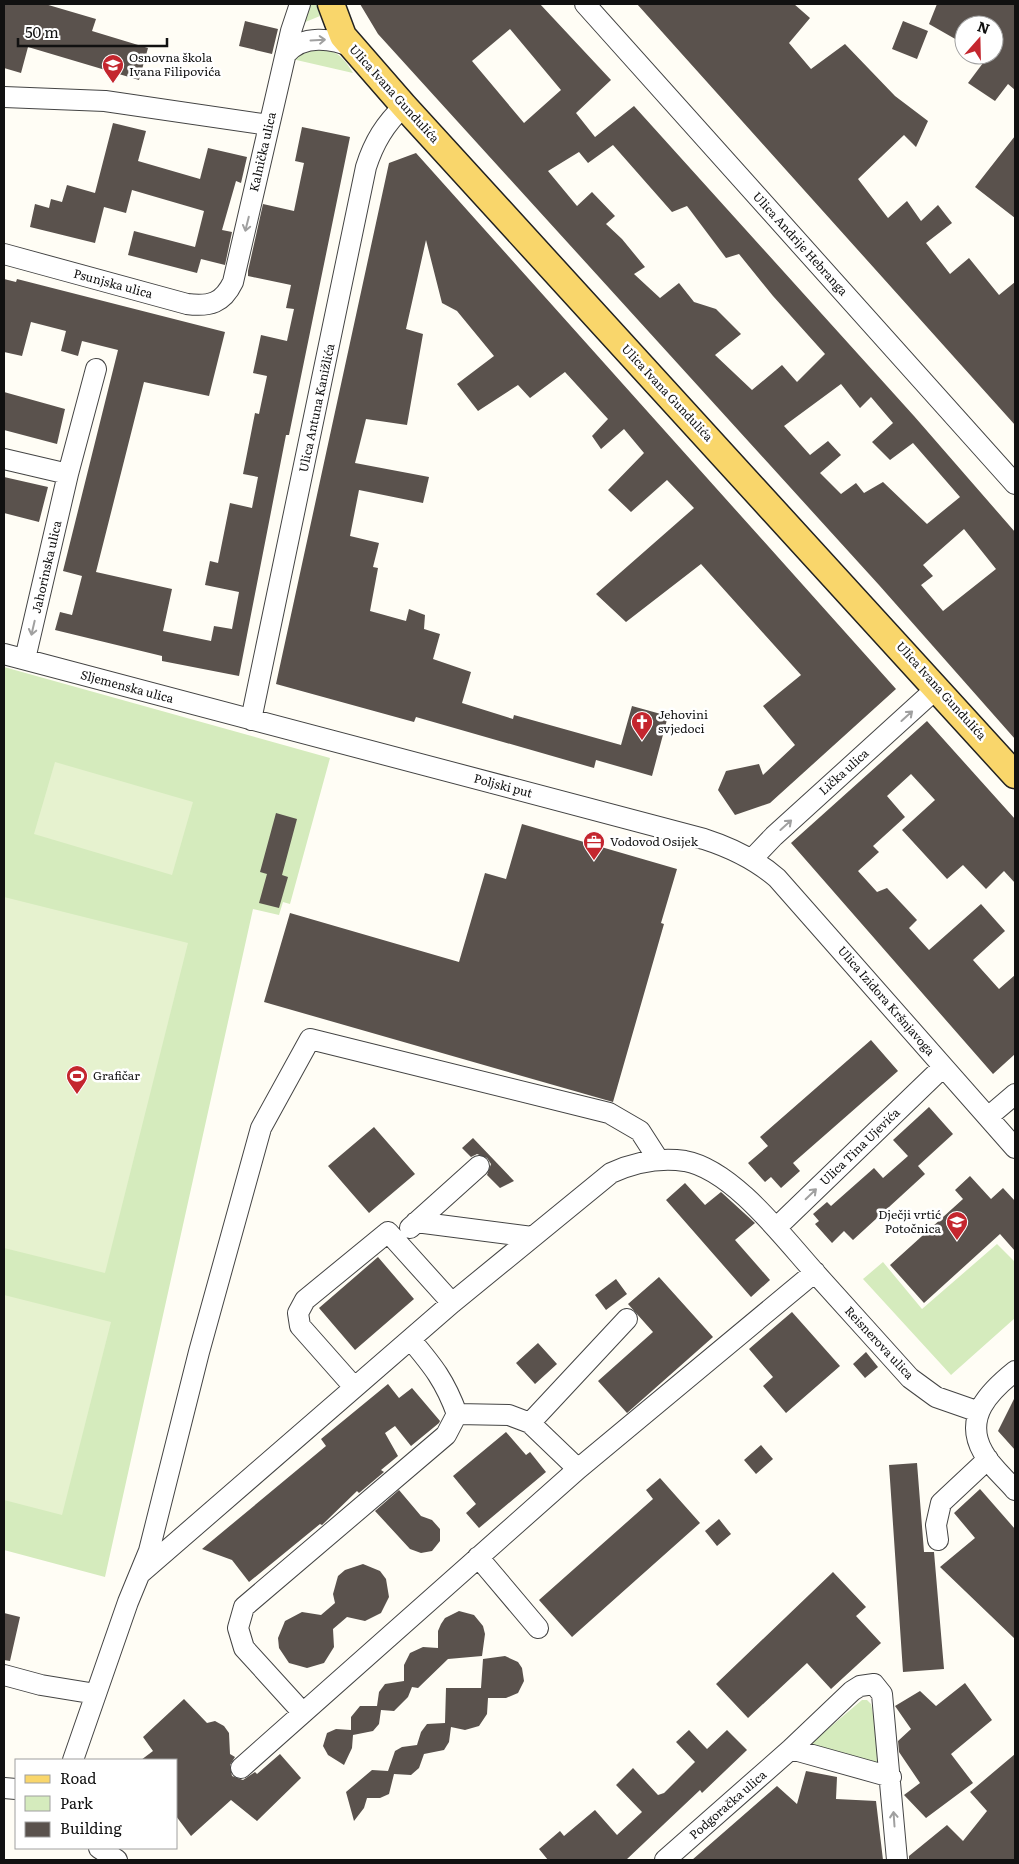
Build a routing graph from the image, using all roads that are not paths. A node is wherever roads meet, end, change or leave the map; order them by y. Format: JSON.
{"nodes":[{"id":1,"x":300,"y":4,"type":"edge"},
{"id":2,"x":331,"y":4,"type":"edge"},
{"id":3,"x":585,"y":4,"type":"edge"},
{"id":4,"x":354,"y":48,"type":"junction"},
{"id":5,"x":286,"y":54,"type":"junction"},
{"id":6,"x":4,"y":97,"type":"edge"},
{"id":7,"x":404,"y":106,"type":"junction"},
{"id":8,"x":269,"y":125,"type":"junction"},
{"id":9,"x":4,"y":254,"type":"edge"},
{"id":10,"x":222,"y":299,"type":"joint"},
{"id":11,"x":96,"y":369,"type":"dead end"},
{"id":12,"x":4,"y":458,"type":"edge"},
{"id":13,"x":68,"y":474,"type":"junction"},
{"id":14,"x":1015,"y":484,"type":"edge"},
{"id":15,"x":4,"y":654,"type":"edge"},
{"id":16,"x":25,"y":659,"type":"junction"},
{"id":17,"x":938,"y":688,"type":"junction"},
{"id":18,"x":251,"y":720,"type":"junction"},
{"id":19,"x":1015,"y":775,"type":"edge"},
{"id":20,"x":752,"y":859,"type":"junction"},
{"id":21,"x":943,"y":1067,"type":"junction"},
{"id":22,"x":1015,"y":1094,"type":"edge"},
{"id":23,"x":988,"y":1118,"type":"junction"},
{"id":24,"x":1015,"y":1148,"type":"edge"},
{"id":25,"x":658,"y":1159,"type":"junction"},
{"id":26,"x":479,"y":1166,"type":"dead end"},
{"id":27,"x":416,"y":1222,"type":"junction"},
{"id":28,"x":776,"y":1228,"type":"junction"},
{"id":29,"x":532,"y":1237,"type":"junction"},
{"id":30,"x":396,"y":1241,"type":"junction"},
{"id":31,"x":815,"y":1272,"type":"junction"},
{"id":32,"x":452,"y":1303,"type":"junction"},
{"id":33,"x":627,"y":1319,"type":"dead end"},
{"id":34,"x":411,"y":1340,"type":"junction"},
{"id":35,"x":1015,"y":1371,"type":"edge"},
{"id":36,"x":354,"y":1387,"type":"junction"},
{"id":37,"x":979,"y":1412,"type":"junction"},
{"id":38,"x":457,"y":1414,"type":"junction"},
{"id":39,"x":530,"y":1423,"type":"junction"},
{"id":40,"x":988,"y":1459,"type":"junction"},
{"id":41,"x":578,"y":1469,"type":"junction"},
{"id":42,"x":1015,"y":1490,"type":"edge"},
{"id":43,"x":938,"y":1540,"type":"dead end"},
{"id":44,"x":478,"y":1557,"type":"junction"},
{"id":45,"x":139,"y":1575,"type":"junction"},
{"id":46,"x":538,"y":1628,"type":"dead end"},
{"id":47,"x":4,"y":1675,"type":"edge"},
{"id":48,"x":96,"y":1694,"type":"junction"},
{"id":49,"x":303,"y":1713,"type":"junction"},
{"id":50,"x":791,"y":1749,"type":"junction"},
{"id":51,"x":73,"y":1759,"type":"edge"},
{"id":52,"x":240,"y":1768,"type":"dead end"},
{"id":53,"x":891,"y":1777,"type":"junction"},
{"id":54,"x":100,"y":1849,"type":"edge"},
{"id":55,"x":117,"y":1860,"type":"edge"},
{"id":56,"x":665,"y":1860,"type":"edge"},
{"id":57,"x":897,"y":1860,"type":"edge"}],
"edges":[{"from":1,"to":5,"type":"street","name":"Kalnička ulica"},
{"from":2,"to":4,"type":"main road","name":"Ulica Ivana Gundulića"},
{"from":3,"to":14,"type":"street","name":"Ulica Andrije Hebranga"},
{"from":5,"to":4,"type":"street","one_way":true},
{"from":4,"to":7,"type":"main road","name":"Ulica Ivana Gundulića"},
{"from":5,"to":8,"type":"street","name":"Kalnička ulica"},
{"from":6,"to":8,"type":"street"},
{"from":7,"to":17,"type":"main road","name":"Ulica Ivana Gundulića"},
{"from":7,"to":18,"type":"street","name":"Ulica Antuna Kanižlića"},
{"from":8,"to":10,"type":"street","name":"Kalnička ulica","one_way":true},
{"from":9,"to":10,"type":"street","name":"Psunjska ulica"},
{"from":11,"to":13,"type":"street","name":"Jahorinska ulica"},
{"from":12,"to":13,"type":"street"},
{"from":13,"to":16,"type":"street","name":"Jahorinska ulica","one_way":true},
{"from":15,"to":16,"type":"street","name":"Sljemenska ulica"},
{"from":16,"to":18,"type":"street","name":"Sljemenska ulica"},
{"from":17,"to":19,"type":"main road","name":"Ulica Ivana Gundulića"},
{"from":20,"to":17,"type":"street","name":"Lička ulica","one_way":true},
{"from":18,"to":20,"type":"street","name":"Poljski put"},
{"from":20,"to":21,"type":"street","name":"Ulica Izidora Kršnjavoga"},
{"from":21,"to":23,"type":"street","name":"Ulica Izidora Kršnjavoga"},
{"from":28,"to":21,"type":"street","name":"Ulica Tina Ujevića","one_way":true},
{"from":22,"to":23,"type":"street"},
{"from":23,"to":24,"type":"street","name":"Ulica Izidora Kršnjavoga"},
{"from":25,"to":28,"type":"street","name":"Reisnerova ulica"},
{"from":25,"to":29,"type":"street","name":"Reisnerova ulica"},
{"from":25,"to":45,"type":"street"},
{"from":26,"to":27,"type":"street"},
{"from":27,"to":29,"type":"street"},
{"from":27,"to":30,"type":"street"},
{"from":28,"to":31,"type":"street","name":"Reisnerova ulica"},
{"from":29,"to":32,"type":"street","name":"Reisnerova ulica"},
{"from":30,"to":32,"type":"street"},
{"from":30,"to":36,"type":"street"},
{"from":31,"to":37,"type":"street","name":"Reisnerova ulica"},
{"from":31,"to":41,"type":"street"},
{"from":32,"to":34,"type":"street","name":"Reisnerova ulica"},
{"from":33,"to":39,"type":"street"},
{"from":34,"to":36,"type":"street","name":"Reisnerova ulica"},
{"from":34,"to":38,"type":"street"},
{"from":35,"to":37,"type":"street"},
{"from":36,"to":45,"type":"street","name":"Reisnerova ulica"},
{"from":37,"to":40,"type":"street"},
{"from":38,"to":39,"type":"street"},
{"from":38,"to":49,"type":"street"},
{"from":39,"to":41,"type":"street"},
{"from":40,"to":42,"type":"street"},
{"from":40,"to":43,"type":"street"},
{"from":41,"to":44,"type":"street"},
{"from":44,"to":46,"type":"street"},
{"from":44,"to":49,"type":"street"},
{"from":45,"to":48,"type":"street"},
{"from":47,"to":48,"type":"street"},
{"from":48,"to":51,"type":"street"},
{"from":49,"to":52,"type":"street"},
{"from":50,"to":53,"type":"street"},
{"from":50,"to":53,"type":"street","name":"Podgoračka ulica"},
{"from":50,"to":56,"type":"street","name":"Podgoračka ulica"},
{"from":57,"to":53,"type":"street","name":"Podgoračka ulica","one_way":true},
{"from":54,"to":55,"type":"street"}]}
